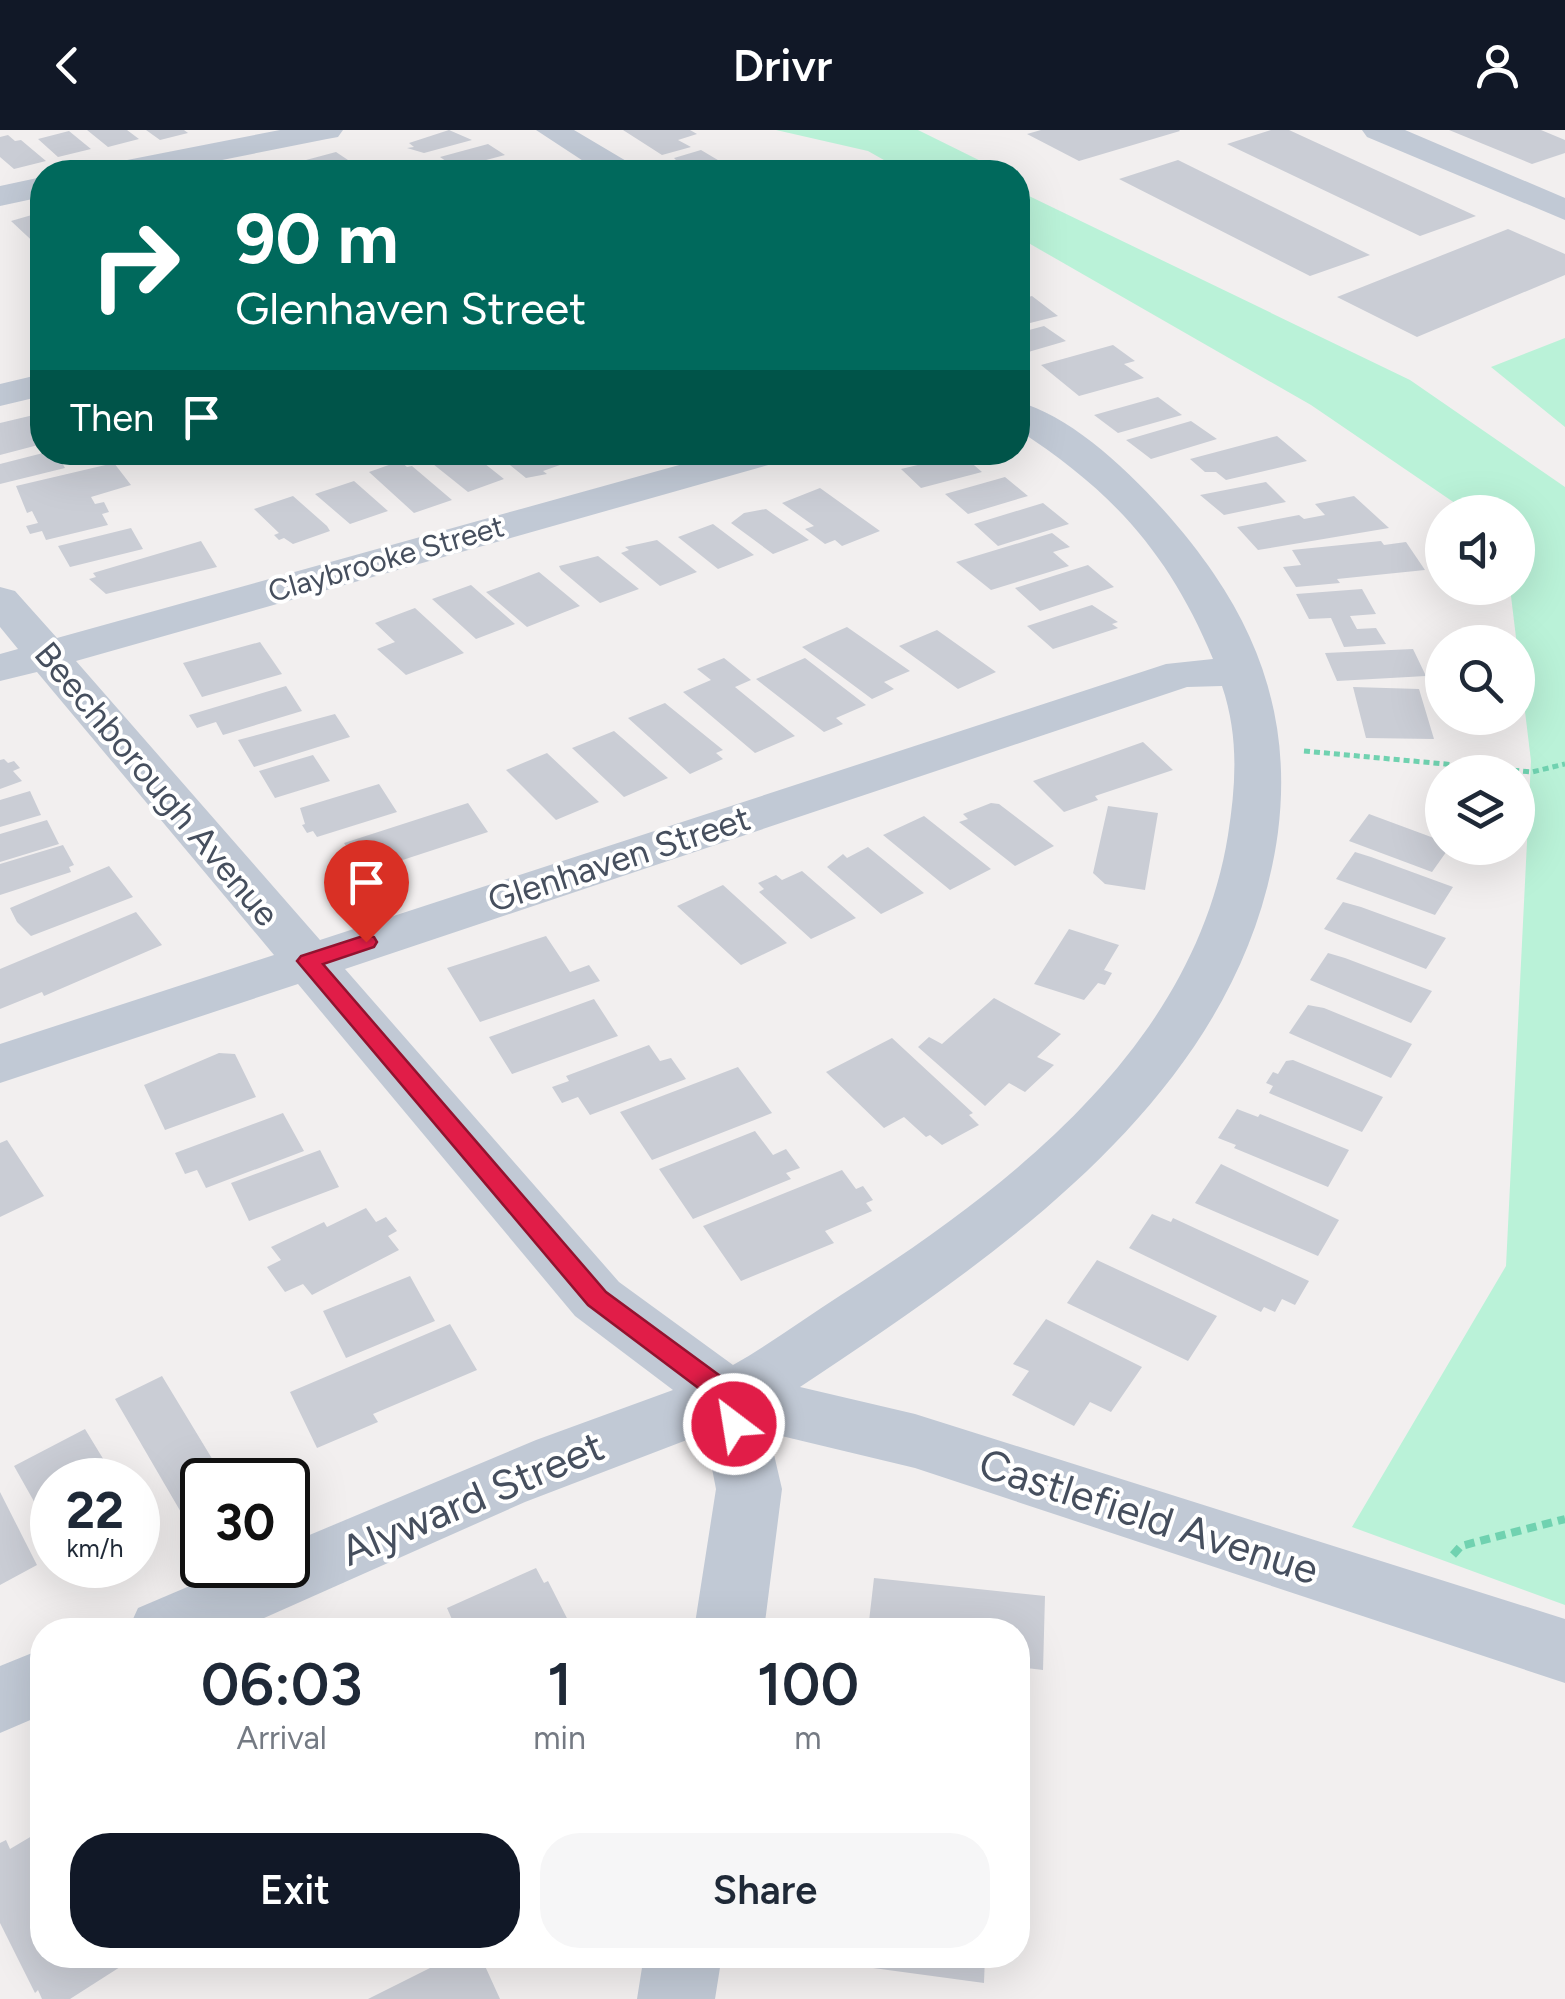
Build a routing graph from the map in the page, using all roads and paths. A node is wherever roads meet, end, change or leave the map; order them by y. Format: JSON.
{"nodes":[{"id":1,"x":327,"y":130,"type":"edge"},
{"id":2,"x":552,"y":130,"type":"edge"},
{"id":3,"x":1378,"y":130,"type":"edge"},
{"id":4,"x":176,"y":160,"type":"edge"},
{"id":5,"x":602,"y":160,"type":"edge"},
{"id":6,"x":30,"y":190,"type":"edge"},
{"id":7,"x":0,"y":196,"type":"edge"},
{"id":8,"x":1565,"y":210,"type":"edge"},
{"id":9,"x":30,"y":388,"type":"edge"},
{"id":10,"x":0,"y":395,"type":"edge"},
{"id":11,"x":1030,"y":421,"type":"edge"},
{"id":12,"x":726,"y":465,"type":"edge"},
{"id":13,"x":0,"y":600,"type":"edge"},
{"id":14,"x":24,"y":662,"type":"edge"},
{"id":15,"x":1240,"y":672,"type":"junction"},
{"id":16,"x":1262,"y":748,"type":"junction"},
{"id":17,"x":1565,"y":764,"type":"edge"},
{"id":18,"x":308,"y":961,"type":"junction"},
{"id":19,"x":0,"y":1064,"type":"edge"},
{"id":20,"x":729,"y":1396,"type":"junction"},
{"id":21,"x":1565,"y":1519,"type":"edge"},
{"id":22,"x":1450,"y":1566,"type":"dead end"},
{"id":23,"x":191,"y":1618,"type":"edge"},
{"id":24,"x":731,"y":1618,"type":"edge"},
{"id":25,"x":1565,"y":1651,"type":"edge"},
{"id":26,"x":30,"y":1687,"type":"edge"},
{"id":27,"x":0,"y":1700,"type":"edge"},
{"id":28,"x":680,"y":1968,"type":"edge"},
{"id":29,"x":676,"y":1999,"type":"edge"}],
"edges":[{"from":1,"to":4,"type":"street"},
{"from":2,"to":5,"type":"street"},
{"from":3,"to":8,"type":"street"},
{"from":6,"to":7,"type":"street"},
{"from":9,"to":10,"type":"street"},
{"from":11,"to":15,"type":"street"},
{"from":12,"to":14,"type":"street","name":"Claybrooke Street"},
{"from":13,"to":14,"type":"street","name":"Beechborough Avenue"},
{"from":14,"to":18,"type":"street","name":"Beechborough Avenue"},
{"from":15,"to":16,"type":"street"},
{"from":15,"to":18,"type":"street","name":"Glenhaven Street"},
{"from":16,"to":17,"type":"path"},
{"from":16,"to":20,"type":"street","name":"Alyward Street"},
{"from":18,"to":19,"type":"street","name":"Glenhaven Street"},
{"from":18,"to":20,"type":"street","name":"Beechborough Avenue"},
{"from":20,"to":23,"type":"street","name":"Alyward Street"},
{"from":20,"to":24,"type":"street"},
{"from":20,"to":25,"type":"street","name":"Castlefield Avenue"},
{"from":21,"to":22,"type":"path"},
{"from":26,"to":27,"type":"street"},
{"from":28,"to":29,"type":"street"}]}
